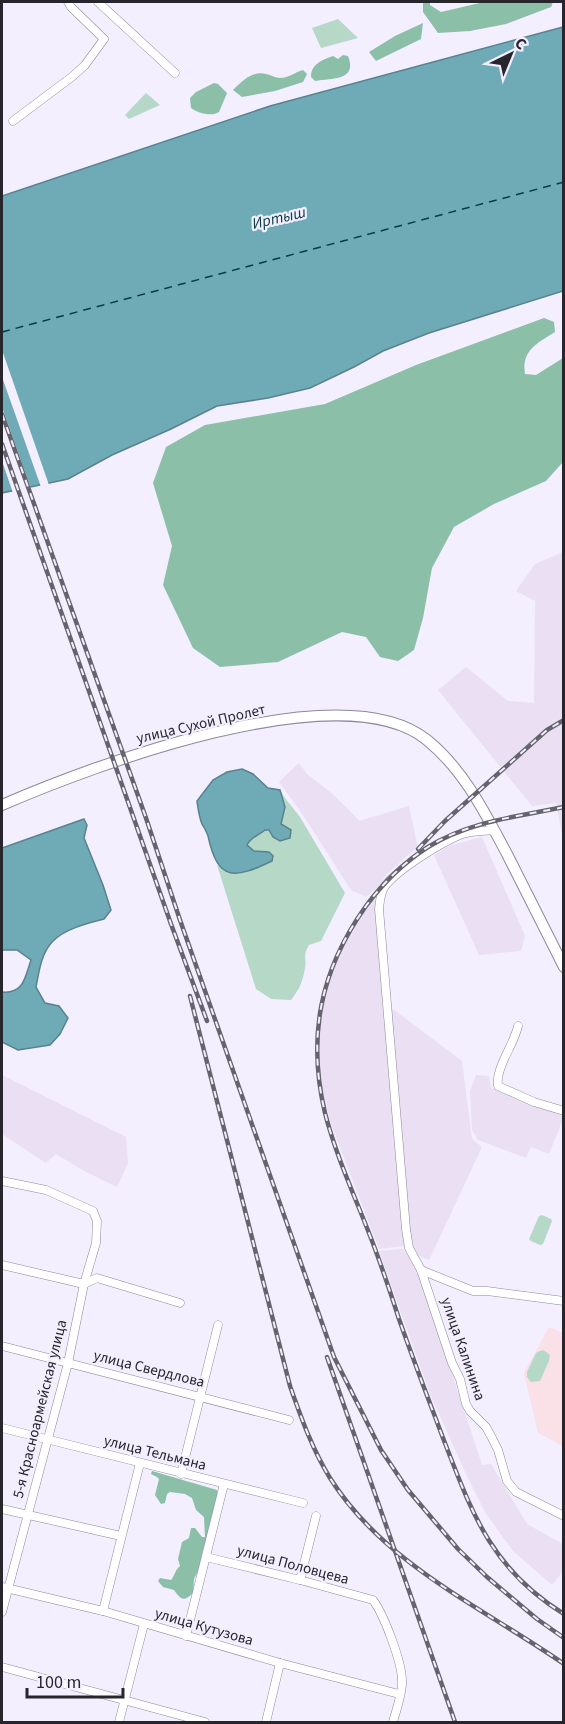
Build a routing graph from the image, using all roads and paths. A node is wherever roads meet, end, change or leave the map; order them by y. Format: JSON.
{"nodes":[{"id":1,"x":68,"y":2,"type":"edge"},
{"id":2,"x":98,"y":2,"type":"edge"},
{"id":3,"x":176,"y":73,"type":"dead end"},
{"id":4,"x":13,"y":121,"type":"dead end"},
{"id":5,"x":2,"y":805,"type":"edge"},
{"id":6,"x":494,"y":830,"type":"junction"},
{"id":7,"x":564,"y":967,"type":"edge"},
{"id":8,"x":518,"y":1026,"type":"dead end"},
{"id":9,"x":564,"y":1111,"type":"edge"},
{"id":10,"x":2,"y":1181,"type":"edge"},
{"id":11,"x":2,"y":1265,"type":"edge"},
{"id":12,"x":421,"y":1270,"type":"junction"},
{"id":13,"x":84,"y":1284,"type":"junction"},
{"id":14,"x":564,"y":1301,"type":"edge"},
{"id":15,"x":180,"y":1303,"type":"dead end"},
{"id":16,"x":218,"y":1325,"type":"dead end"},
{"id":17,"x":2,"y":1346,"type":"edge"},
{"id":18,"x":68,"y":1363,"type":"junction"},
{"id":19,"x":201,"y":1396,"type":"junction"},
{"id":20,"x":289,"y":1420,"type":"dead end"},
{"id":21,"x":2,"y":1428,"type":"edge"},
{"id":22,"x":47,"y":1440,"type":"junction"},
{"id":23,"x":140,"y":1463,"type":"junction"},
{"id":24,"x":181,"y":1474,"type":"junction"},
{"id":25,"x":224,"y":1484,"type":"junction"},
{"id":26,"x":303,"y":1503,"type":"dead end"},
{"id":27,"x":2,"y":1509,"type":"edge"},
{"id":28,"x":27,"y":1515,"type":"junction"},
{"id":29,"x":316,"y":1516,"type":"dead end"},
{"id":30,"x":564,"y":1516,"type":"edge"},
{"id":31,"x":121,"y":1536,"type":"junction"},
{"id":32,"x":206,"y":1557,"type":"junction"},
{"id":33,"x":300,"y":1580,"type":"junction"},
{"id":34,"x":5,"y":1587,"type":"edge"},
{"id":35,"x":103,"y":1611,"type":"junction"},
{"id":36,"x":2,"y":1612,"type":"edge"},
{"id":37,"x":144,"y":1624,"type":"junction"},
{"id":38,"x":186,"y":1636,"type":"junction"},
{"id":39,"x":280,"y":1663,"type":"junction"},
{"id":40,"x":2,"y":1666,"type":"edge"},
{"id":41,"x":399,"y":1694,"type":"junction"},
{"id":42,"x":125,"y":1699,"type":"junction"},
{"id":43,"x":119,"y":1722,"type":"edge"},
{"id":44,"x":202,"y":1722,"type":"edge"},
{"id":45,"x":266,"y":1722,"type":"edge"},
{"id":46,"x":393,"y":1722,"type":"edge"}],
"edges":[{"from":1,"to":4,"type":"street"},
{"from":2,"to":3,"type":"street"},
{"from":5,"to":6,"type":"main road","name":"улица Сухой Пролет"},
{"from":6,"to":7,"type":"main road","name":"улица Сухой Пролет"},
{"from":6,"to":12,"type":"street","name":"улица Калинина"},
{"from":8,"to":9,"type":"street"},
{"from":10,"to":13,"type":"street","name":"5-я Красноармейская улица"},
{"from":11,"to":13,"type":"street"},
{"from":12,"to":14,"type":"street"},
{"from":12,"to":30,"type":"street","name":"улица Калинина"},
{"from":13,"to":15,"type":"street"},
{"from":13,"to":18,"type":"street","name":"5-я Красноармейская улица"},
{"from":16,"to":19,"type":"street"},
{"from":17,"to":18,"type":"street","name":"улица Свердлова"},
{"from":18,"to":19,"type":"street","name":"улица Свердлова"},
{"from":18,"to":22,"type":"street","name":"5-я Красноармейская улица"},
{"from":19,"to":20,"type":"street","name":"улица Свердлова"},
{"from":19,"to":24,"type":"street"},
{"from":21,"to":22,"type":"street","name":"улица Тельмана"},
{"from":22,"to":23,"type":"street","name":"улица Тельмана"},
{"from":22,"to":28,"type":"street","name":"5-я Красноармейская улица"},
{"from":23,"to":24,"type":"street","name":"улица Тельмана"},
{"from":23,"to":31,"type":"street"},
{"from":24,"to":25,"type":"street","name":"улица Тельмана"},
{"from":25,"to":26,"type":"street","name":"улица Тельмана"},
{"from":25,"to":32,"type":"street"},
{"from":27,"to":28,"type":"street"},
{"from":28,"to":31,"type":"street"},
{"from":28,"to":34,"type":"street","name":"5-я Красноармейская улица"},
{"from":29,"to":33,"type":"street"},
{"from":31,"to":35,"type":"street"},
{"from":32,"to":33,"type":"street","name":"улица Половцева"},
{"from":32,"to":38,"type":"street"},
{"from":33,"to":41,"type":"street","name":"улица Половцева"},
{"from":34,"to":35,"type":"street","name":"улица Кутузова"},
{"from":34,"to":36,"type":"street","name":"5-я Красноармейская улица"},
{"from":35,"to":37,"type":"street","name":"улица Кутузова"},
{"from":37,"to":38,"type":"street","name":"улица Кутузова"},
{"from":37,"to":42,"type":"street"},
{"from":38,"to":39,"type":"street","name":"улица Кутузова"},
{"from":39,"to":41,"type":"street","name":"улица Кутузова"},
{"from":39,"to":45,"type":"street"},
{"from":40,"to":42,"type":"street"},
{"from":41,"to":46,"type":"street"},
{"from":42,"to":43,"type":"street"},
{"from":42,"to":44,"type":"street"}]}
